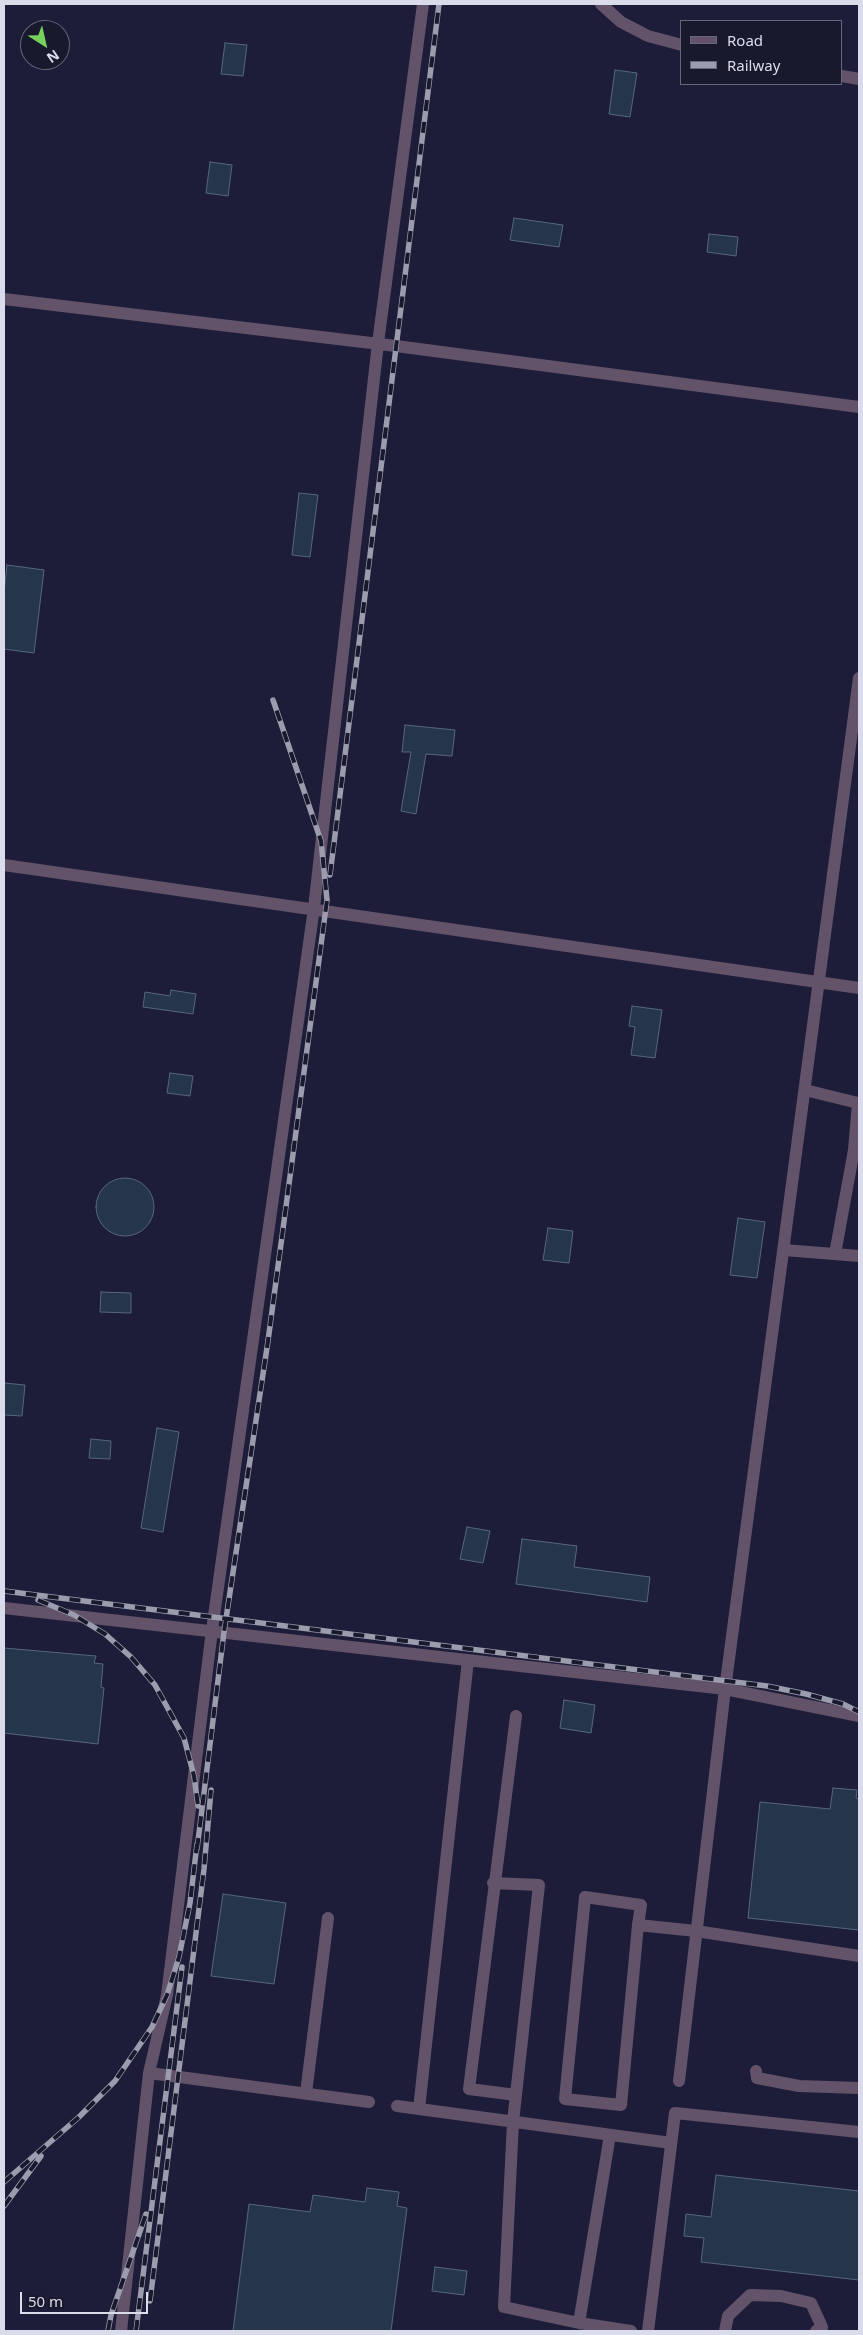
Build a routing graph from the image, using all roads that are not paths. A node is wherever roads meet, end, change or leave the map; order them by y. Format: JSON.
{"nodes":[{"id":1,"x":423,"y":4,"type":"edge"},
{"id":2,"x":601,"y":4,"type":"edge"},
{"id":3,"x":680,"y":44,"type":"edge"},
{"id":4,"x":843,"y":76,"type":"edge"},
{"id":5,"x":859,"y":80,"type":"edge"},
{"id":6,"x":4,"y":299,"type":"edge"},
{"id":7,"x":378,"y":343,"type":"junction"},
{"id":8,"x":859,"y":407,"type":"edge"},
{"id":9,"x":859,"y":678,"type":"edge"},
{"id":10,"x":4,"y":865,"type":"edge"},
{"id":11,"x":314,"y":908,"type":"junction"},
{"id":12,"x":819,"y":982,"type":"junction"},
{"id":13,"x":859,"y":988,"type":"edge"},
{"id":14,"x":805,"y":1090,"type":"junction"},
{"id":15,"x":856,"y":1151,"type":"edge"},
{"id":16,"x":784,"y":1250,"type":"junction"},
{"id":17,"x":836,"y":1254,"type":"junction"},
{"id":18,"x":859,"y":1256,"type":"edge"},
{"id":19,"x":4,"y":1608,"type":"edge"},
{"id":20,"x":212,"y":1630,"type":"junction"},
{"id":21,"x":468,"y":1660,"type":"junction"},
{"id":22,"x":725,"y":1689,"type":"junction"},
{"id":23,"x":516,"y":1716,"type":"dead end"},
{"id":24,"x":859,"y":1716,"type":"edge"},
{"id":25,"x":493,"y":1884,"type":"junction"},
{"id":26,"x":328,"y":1918,"type":"dead end"},
{"id":27,"x":638,"y":1925,"type":"junction"},
{"id":28,"x":696,"y":1931,"type":"junction"},
{"id":29,"x":859,"y":1956,"type":"edge"},
{"id":30,"x":756,"y":2071,"type":"dead end"},
{"id":31,"x":149,"y":2073,"type":"junction"},
{"id":32,"x":679,"y":2081,"type":"dead end"},
{"id":33,"x":859,"y":2088,"type":"edge"},
{"id":34,"x":306,"y":2094,"type":"junction"},
{"id":35,"x":516,"y":2095,"type":"junction"},
{"id":36,"x":370,"y":2102,"type":"dead end"},
{"id":37,"x":397,"y":2106,"type":"dead end"},
{"id":38,"x":419,"y":2109,"type":"junction"},
{"id":39,"x":513,"y":2122,"type":"junction"},
{"id":40,"x":859,"y":2132,"type":"edge"},
{"id":41,"x":610,"y":2135,"type":"junction"},
{"id":42,"x":672,"y":2143,"type":"junction"},
{"id":43,"x":579,"y":2323,"type":"junction"},
{"id":44,"x":121,"y":2331,"type":"edge"},
{"id":45,"x":631,"y":2331,"type":"edge"},
{"id":46,"x":648,"y":2331,"type":"edge"},
{"id":47,"x":725,"y":2331,"type":"edge"},
{"id":48,"x":816,"y":2331,"type":"edge"}],
"edges":[{"from":1,"to":7,"type":"lane"},
{"from":2,"to":3,"type":"lane"},
{"from":4,"to":5,"type":"lane"},
{"from":6,"to":7,"type":"lane"},
{"from":7,"to":8,"type":"lane"},
{"from":7,"to":11,"type":"lane"},
{"from":9,"to":12,"type":"lane"},
{"from":10,"to":11,"type":"lane"},
{"from":11,"to":12,"type":"lane"},
{"from":11,"to":20,"type":"lane"},
{"from":12,"to":13,"type":"lane"},
{"from":12,"to":14,"type":"lane"},
{"from":14,"to":15,"type":"lane"},
{"from":14,"to":16,"type":"lane"},
{"from":15,"to":17,"type":"lane"},
{"from":16,"to":17,"type":"lane"},
{"from":16,"to":22,"type":"lane"},
{"from":17,"to":18,"type":"lane"},
{"from":19,"to":20,"type":"lane"},
{"from":20,"to":21,"type":"lane"},
{"from":20,"to":31,"type":"lane"},
{"from":21,"to":22,"type":"lane"},
{"from":21,"to":38,"type":"lane"},
{"from":22,"to":24,"type":"lane"},
{"from":22,"to":28,"type":"lane"},
{"from":23,"to":25,"type":"lane"},
{"from":25,"to":35,"type":"lane"},
{"from":25,"to":35,"type":"lane"},
{"from":26,"to":34,"type":"lane"},
{"from":27,"to":27,"type":"lane"},
{"from":27,"to":28,"type":"lane"},
{"from":28,"to":29,"type":"lane"},
{"from":28,"to":32,"type":"lane"},
{"from":30,"to":33,"type":"lane"},
{"from":31,"to":34,"type":"lane"},
{"from":31,"to":44,"type":"lane"},
{"from":34,"to":36,"type":"lane"},
{"from":35,"to":39,"type":"lane"},
{"from":37,"to":38,"type":"lane"},
{"from":38,"to":39,"type":"lane"},
{"from":39,"to":41,"type":"lane"},
{"from":39,"to":43,"type":"lane"},
{"from":40,"to":42,"type":"lane"},
{"from":41,"to":42,"type":"lane"},
{"from":41,"to":43,"type":"lane"},
{"from":42,"to":46,"type":"lane"},
{"from":43,"to":45,"type":"lane"},
{"from":47,"to":48,"type":"lane"}]}
